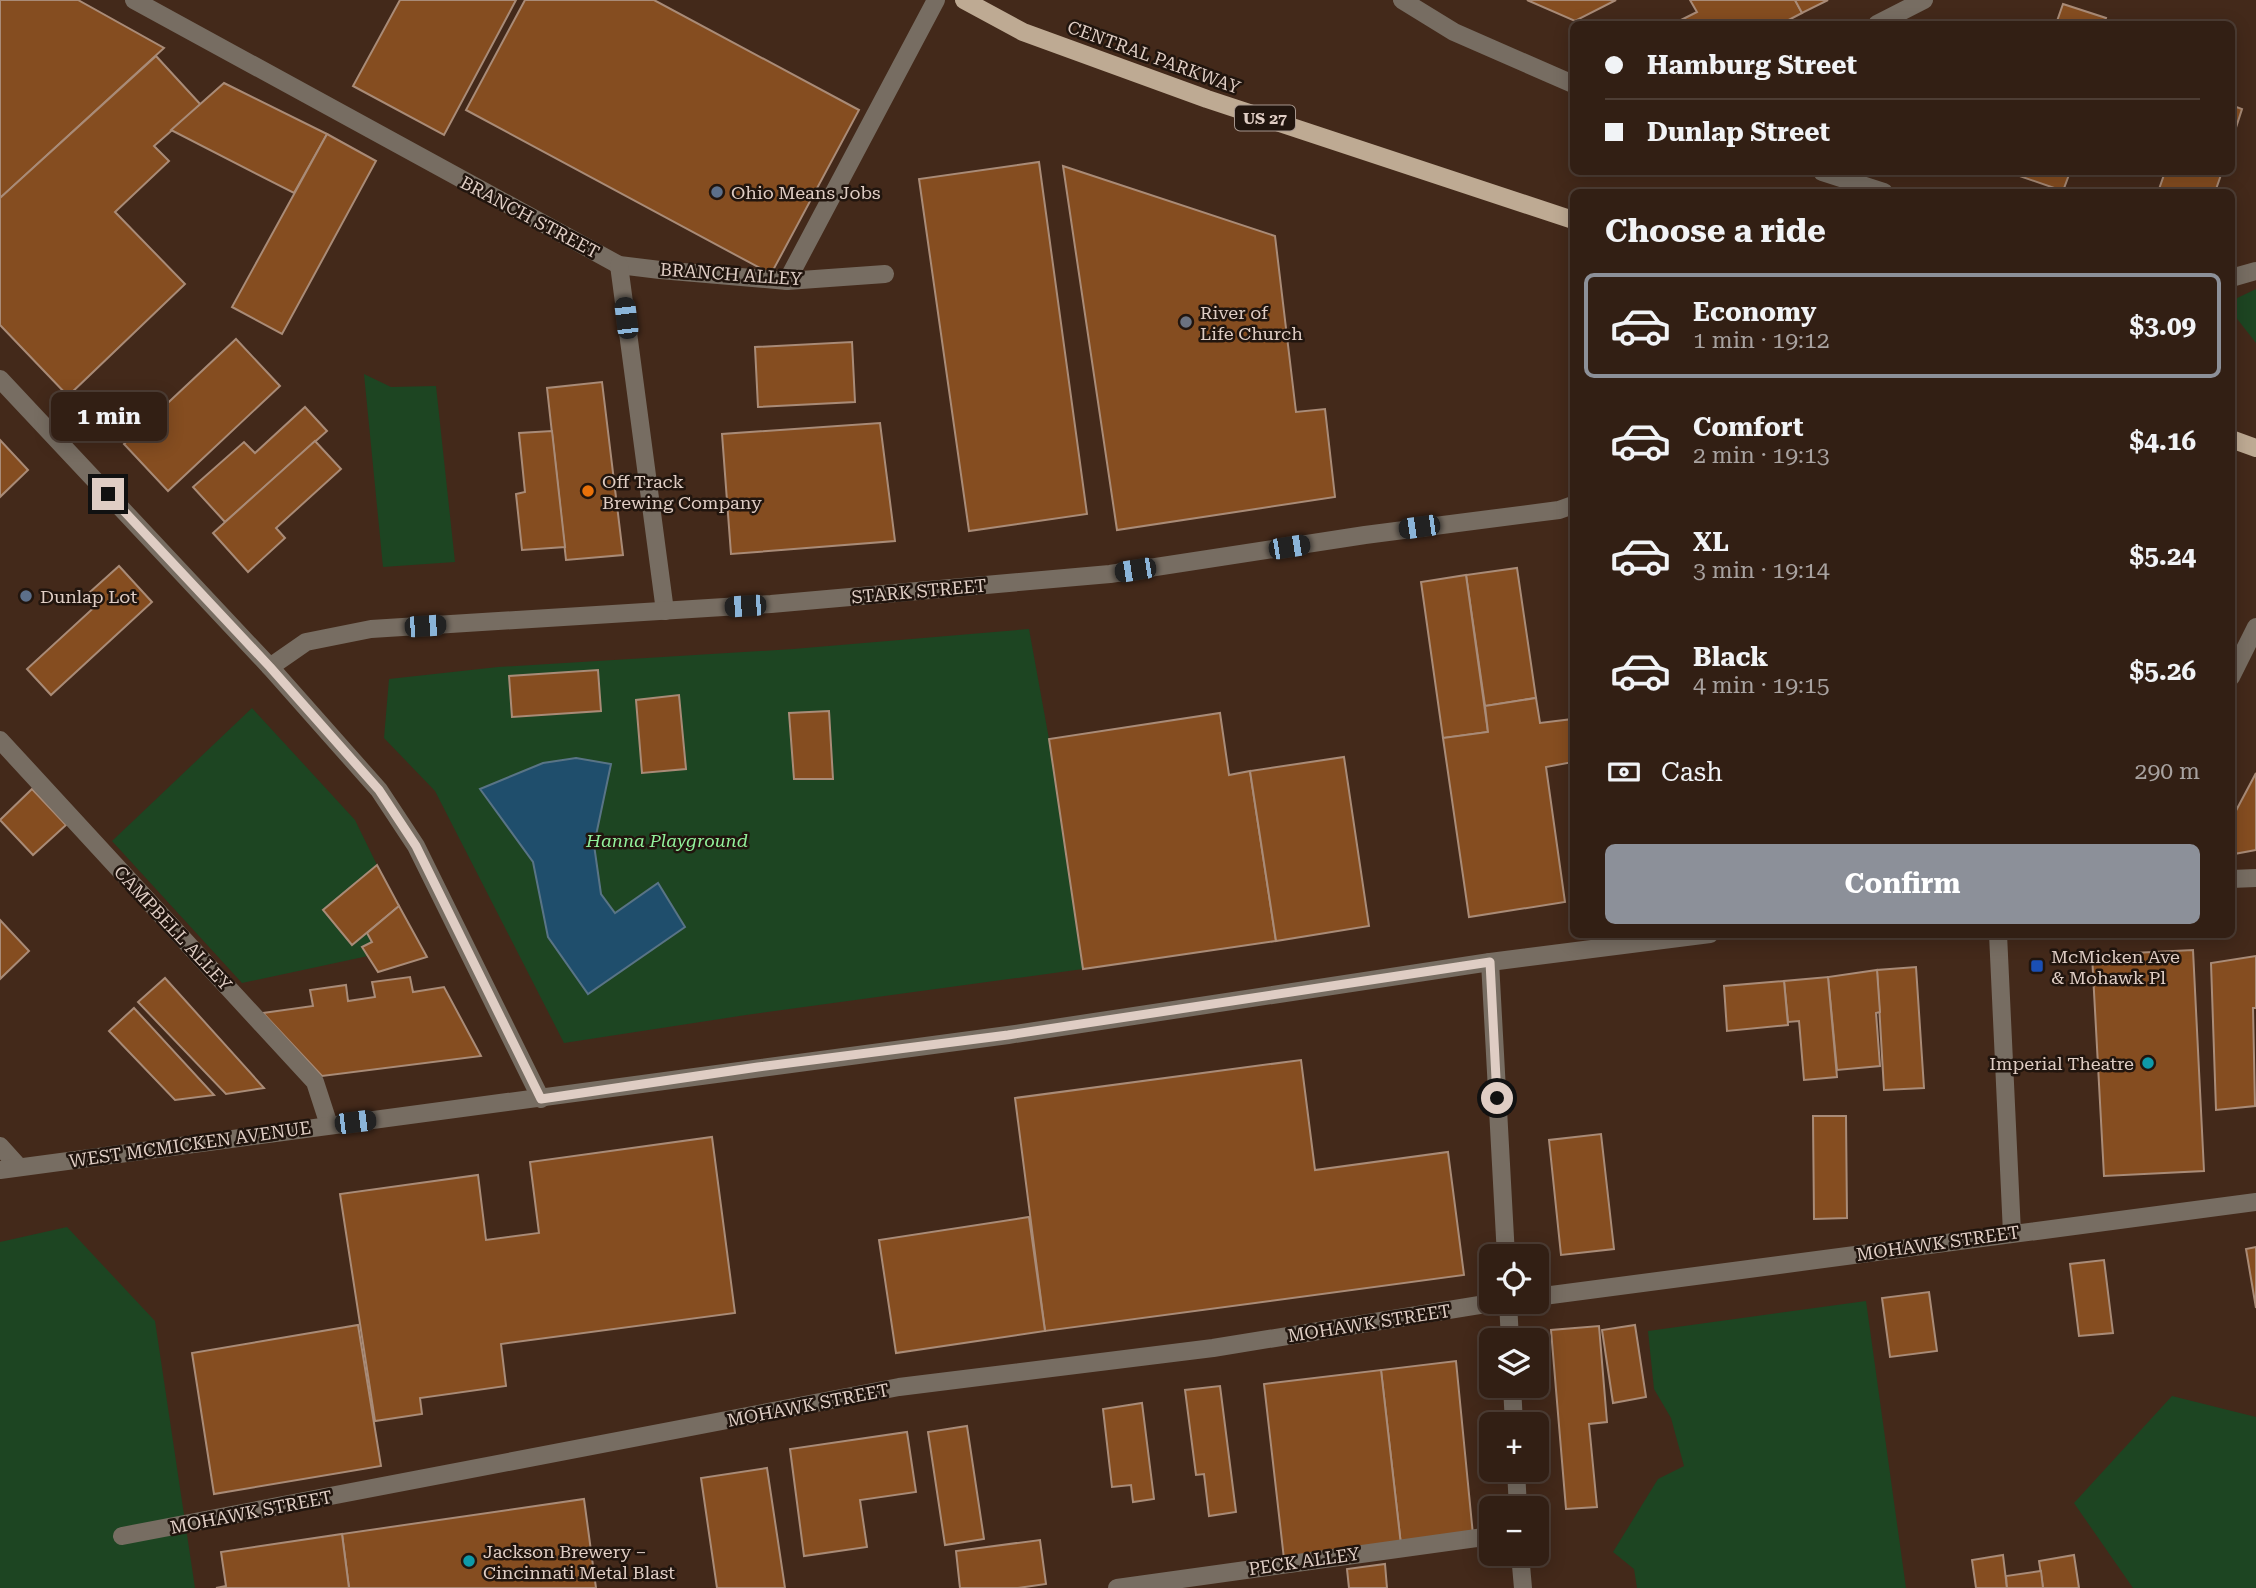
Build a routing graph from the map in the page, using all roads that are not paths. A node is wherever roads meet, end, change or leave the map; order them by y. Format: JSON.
{"nodes":[{"id":1,"x":134,"y":0,"type":"edge"},
{"id":2,"x":936,"y":0,"type":"edge"},
{"id":3,"x":964,"y":0,"type":"edge"},
{"id":4,"x":1402,"y":0,"type":"edge"},
{"id":5,"x":1924,"y":0,"type":"edge"},
{"id":6,"x":1883,"y":21,"type":"edge"},
{"id":7,"x":1570,"y":83,"type":"edge"},
{"id":8,"x":1831,"y":175,"type":"edge"},
{"id":9,"x":1875,"y":189,"type":"edge"},
{"id":10,"x":1570,"y":219,"type":"edge"},
{"id":11,"x":620,"y":265,"type":"junction"},
{"id":12,"x":2256,"y":271,"type":"edge"},
{"id":13,"x":885,"y":274,"type":"dead end"},
{"id":14,"x":2235,"y":277,"type":"edge"},
{"id":15,"x":787,"y":281,"type":"junction"},
{"id":16,"x":0,"y":379,"type":"edge"},
{"id":17,"x":2235,"y":440,"type":"edge"},
{"id":18,"x":2256,"y":448,"type":"edge"},
{"id":19,"x":1570,"y":506,"type":"edge"},
{"id":20,"x":665,"y":611,"type":"junction"},
{"id":21,"x":2256,"y":626,"type":"edge"},
{"id":22,"x":270,"y":667,"type":"junction"},
{"id":23,"x":2235,"y":669,"type":"edge"},
{"id":24,"x":0,"y":740,"type":"edge"},
{"id":25,"x":2256,"y":878,"type":"edge"},
{"id":26,"x":2235,"y":879,"type":"edge"},
{"id":27,"x":1679,"y":938,"type":"edge"},
{"id":28,"x":1998,"y":938,"type":"edge"},
{"id":29,"x":1490,"y":962,"type":"junction"},
{"id":30,"x":541,"y":1099,"type":"junction"},
{"id":31,"x":329,"y":1125,"type":"junction"},
{"id":32,"x":0,"y":1146,"type":"edge"},
{"id":33,"x":19,"y":1167,"type":"junction"},
{"id":34,"x":0,"y":1170,"type":"edge"},
{"id":35,"x":2256,"y":1202,"type":"edge"},
{"id":36,"x":2012,"y":1233,"type":"junction"},
{"id":37,"x":1505,"y":1244,"type":"edge"},
{"id":38,"x":1549,"y":1295,"type":"edge"},
{"id":39,"x":1479,"y":1305,"type":"edge"},
{"id":40,"x":122,"y":1536,"type":"dead end"},
{"id":41,"x":1479,"y":1538,"type":"edge"},
{"id":42,"x":1522,"y":1566,"type":"edge"},
{"id":43,"x":1117,"y":1588,"type":"edge"},
{"id":44,"x":1523,"y":1588,"type":"edge"}],
"edges":[{"from":1,"to":11,"type":"street","name":"BRANCH STREET"},
{"from":2,"to":15,"type":"street"},
{"from":3,"to":10,"type":"main road","name":"CENTRAL PARKWAY","number":"US 27"},
{"from":4,"to":7,"type":"street"},
{"from":5,"to":6,"type":"street"},
{"from":8,"to":9,"type":"street"},
{"from":11,"to":15,"type":"street","name":"BRANCH ALLEY"},
{"from":11,"to":20,"type":"street","name":"BRANCH STREET"},
{"from":12,"to":14,"type":"street"},
{"from":13,"to":15,"type":"street","name":"BRANCH ALLEY"},
{"from":16,"to":22,"type":"street"},
{"from":17,"to":18,"type":"main road"},
{"from":19,"to":20,"type":"street","name":"STARK STREET"},
{"from":20,"to":22,"type":"street","name":"STARK STREET"},
{"from":21,"to":23,"type":"street"},
{"from":22,"to":30,"type":"street"},
{"from":24,"to":31,"type":"street","name":"CAMPBELL ALLEY"},
{"from":25,"to":26,"type":"street"},
{"from":27,"to":29,"type":"street","name":"WEST MCMICKEN AVENUE"},
{"from":28,"to":36,"type":"street"},
{"from":29,"to":30,"type":"street","name":"WEST MCMICKEN AVENUE"},
{"from":29,"to":37,"type":"street"},
{"from":30,"to":31,"type":"street","name":"WEST MCMICKEN AVENUE"},
{"from":31,"to":33,"type":"street","name":"WEST MCMICKEN AVENUE"},
{"from":32,"to":33,"type":"street"},
{"from":33,"to":34,"type":"street","name":"WEST MCMICKEN AVENUE"},
{"from":35,"to":36,"type":"street","name":"MOHAWK STREET"},
{"from":36,"to":38,"type":"street","name":"MOHAWK STREET"},
{"from":39,"to":40,"type":"street","name":"MOHAWK STREET"},
{"from":41,"to":43,"type":"street","name":"PECK ALLEY"},
{"from":42,"to":44,"type":"street"}]}
